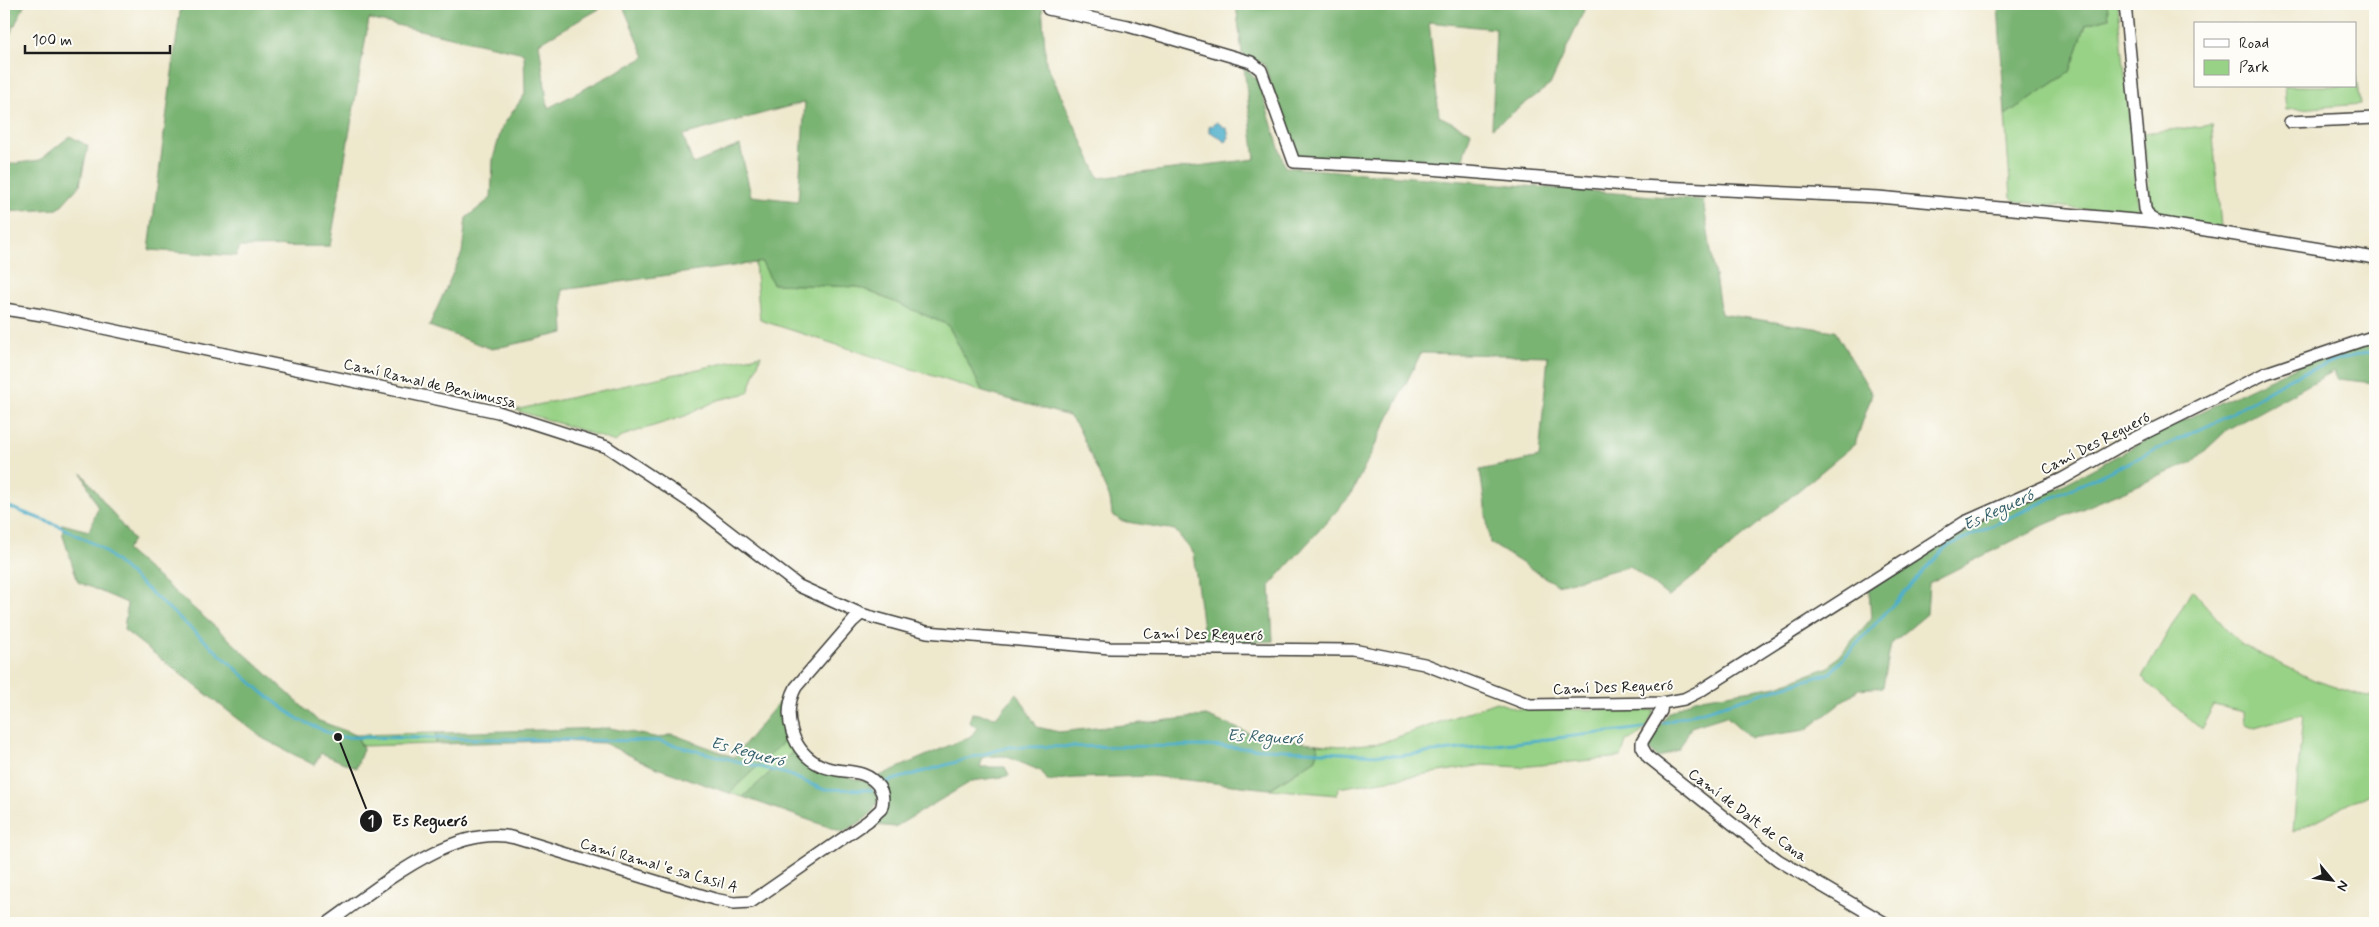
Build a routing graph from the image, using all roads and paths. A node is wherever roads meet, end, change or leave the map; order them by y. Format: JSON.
{"nodes":[{"id":1,"x":2125,"y":4,"type":"edge"},
{"id":2,"x":1048,"y":9,"type":"dead end"},
{"id":3,"x":2375,"y":118,"type":"edge"},
{"id":4,"x":2290,"y":122,"type":"dead end"},
{"id":5,"x":2157,"y":222,"type":"junction"},
{"id":6,"x":2375,"y":258,"type":"edge"},
{"id":7,"x":4,"y":309,"type":"edge"},
{"id":8,"x":2375,"y":336,"type":"edge"},
{"id":9,"x":861,"y":614,"type":"junction"},
{"id":10,"x":1662,"y":703,"type":"junction"},
{"id":11,"x":328,"y":923,"type":"edge"},
{"id":12,"x":1885,"y":923,"type":"edge"}],
"edges":[{"from":1,"to":5,"type":"street"},
{"from":2,"to":5,"type":"street"},
{"from":3,"to":4,"type":"street"},
{"from":5,"to":6,"type":"street"},
{"from":7,"to":9,"type":"street","name":"Camí Ramal de Benimussa"},
{"from":8,"to":10,"type":"street","name":"Camí Des Regueró"},
{"from":9,"to":10,"type":"street","name":"Camí Des Regueró"},
{"from":9,"to":11,"type":"street","name":"Camí Ramal 'e sa Casil A"},
{"from":10,"to":12,"type":"street","name":"Camí de Dalt de Cana"}]}
